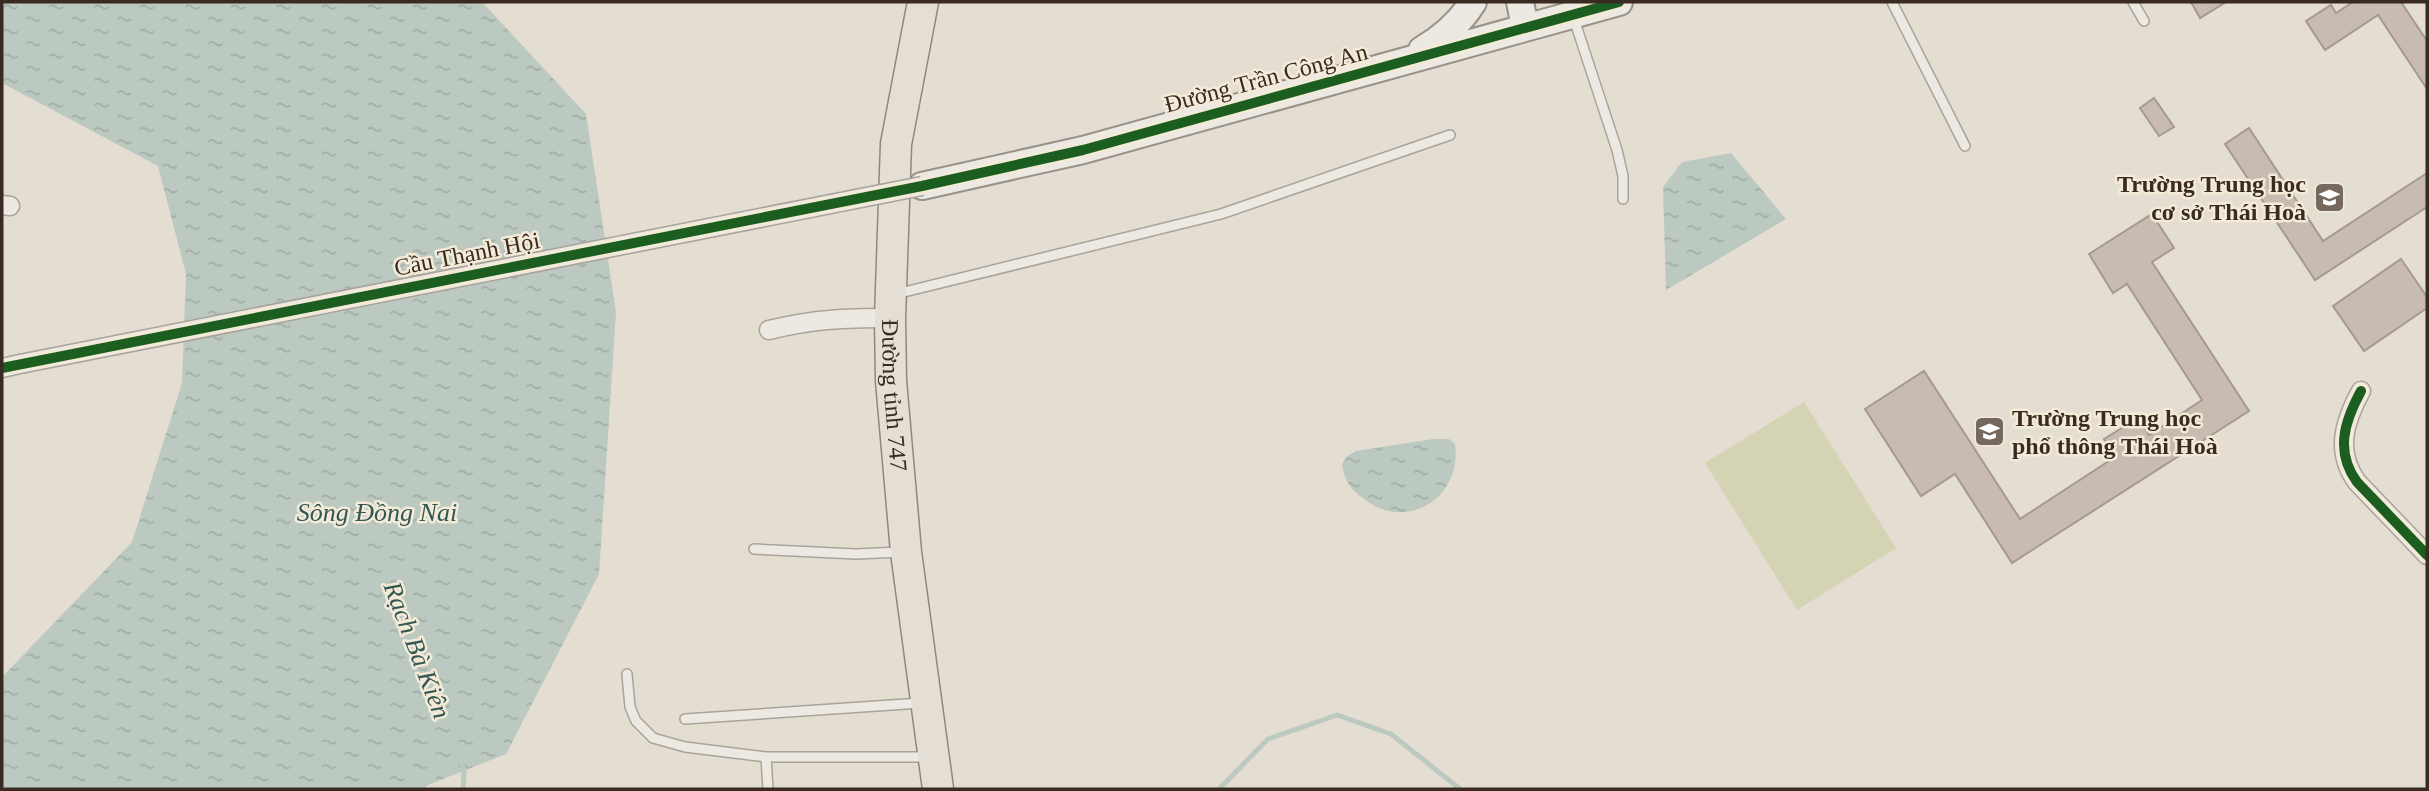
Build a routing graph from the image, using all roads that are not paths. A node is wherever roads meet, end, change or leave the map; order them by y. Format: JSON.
{"nodes":[{"id":1,"x":923,"y":2,"type":"edge"},
{"id":2,"x":1474,"y":2,"type":"edge"},
{"id":3,"x":1619,"y":2,"type":"edge"},
{"id":4,"x":1892,"y":2,"type":"edge"},
{"id":5,"x":2133,"y":2,"type":"edge"},
{"id":6,"x":1572,"y":14,"type":"junction"},
{"id":7,"x":1523,"y":15,"type":"edge"},
{"id":8,"x":2144,"y":21,"type":"dead end"},
{"id":9,"x":1401,"y":62,"type":"junction"},
{"id":10,"x":1450,"y":135,"type":"dead end"},
{"id":11,"x":1965,"y":146,"type":"dead end"},
{"id":12,"x":922,"y":186,"type":"joint"},
{"id":13,"x":1623,"y":199,"type":"dead end"},
{"id":14,"x":890,"y":306,"type":"junction"},
{"id":15,"x":769,"y":330,"type":"dead end"},
{"id":16,"x":2,"y":368,"type":"edge"},
{"id":17,"x":2361,"y":391,"type":"dead end"},
{"id":18,"x":754,"y":550,"type":"dead end"},
{"id":19,"x":906,"y":552,"type":"junction"},
{"id":20,"x":2427,"y":555,"type":"edge"},
{"id":21,"x":627,"y":674,"type":"dead end"},
{"id":22,"x":926,"y":703,"type":"junction"},
{"id":23,"x":685,"y":719,"type":"dead end"},
{"id":24,"x":766,"y":757,"type":"junction"},
{"id":25,"x":933,"y":757,"type":"junction"},
{"id":26,"x":768,"y":789,"type":"edge"},
{"id":27,"x":938,"y":789,"type":"edge"}],
"edges":[{"from":1,"to":14,"type":"main road","name":"Đường tỉnh 747"},
{"from":2,"to":9,"type":"street"},
{"from":3,"to":6,"type":"street","name":"Đường Trần Công An"},
{"from":4,"to":11,"type":"lane"},
{"from":5,"to":8,"type":"lane"},
{"from":6,"to":7,"type":"street","name":"Đường Trần Công An"},
{"from":6,"to":13,"type":"lane"},
{"from":7,"to":9,"type":"street","name":"Đường Trần Công An"},
{"from":9,"to":12,"type":"street","name":"Đường Trần Công An"},
{"from":10,"to":14,"type":"lane"},
{"from":12,"to":16,"type":"street","name":"Cầu Thạnh Hội","bridge":true},
{"from":14,"to":15,"type":"street"},
{"from":14,"to":19,"type":"main road","name":"Đường tỉnh 747"},
{"from":17,"to":20,"type":"street"},
{"from":18,"to":19,"type":"lane"},
{"from":19,"to":22,"type":"main road","name":"Đường tỉnh 747"},
{"from":21,"to":24,"type":"lane"},
{"from":22,"to":23,"type":"lane"},
{"from":22,"to":25,"type":"main road","name":"Đường tỉnh 747"},
{"from":24,"to":25,"type":"lane"},
{"from":24,"to":26,"type":"lane"},
{"from":25,"to":27,"type":"main road","name":"Đường tỉnh 747"}]}
